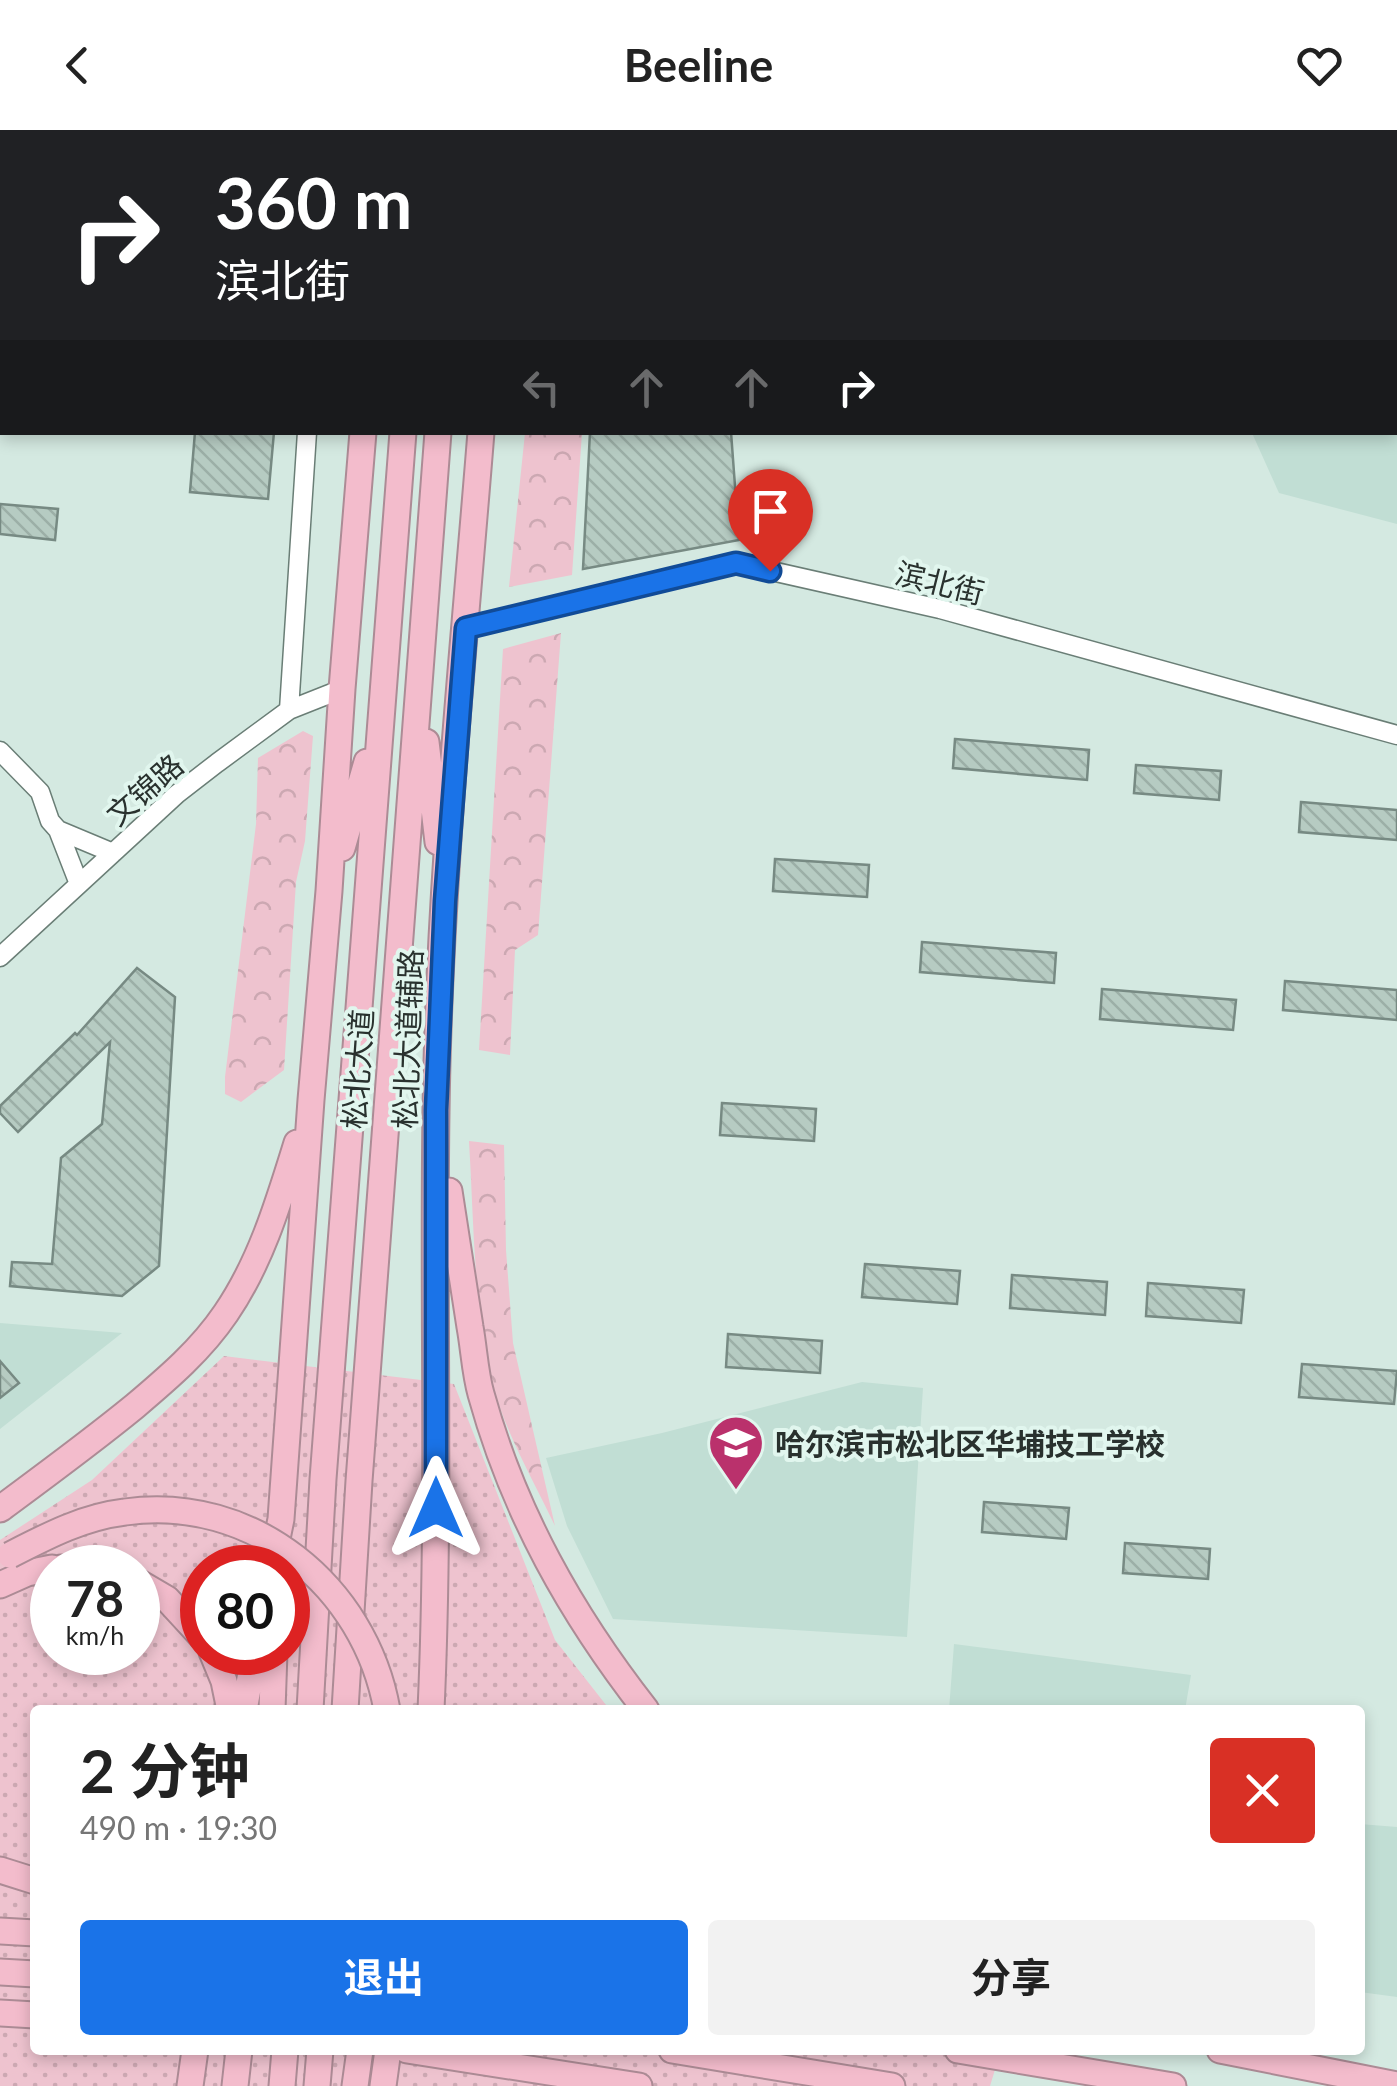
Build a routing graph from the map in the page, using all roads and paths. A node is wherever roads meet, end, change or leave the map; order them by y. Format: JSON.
{"nodes":[{"id":1,"x":306,"y":435,"type":"edge"},
{"id":2,"x":363,"y":435,"type":"edge"},
{"id":3,"x":403,"y":435,"type":"edge"},
{"id":4,"x":438,"y":435,"type":"edge"},
{"id":5,"x":481,"y":435,"type":"edge"},
{"id":6,"x":466,"y":628,"type":"junction"},
{"id":7,"x":419,"y":684,"type":"junction"},
{"id":8,"x":342,"y":689,"type":"junction"},
{"id":9,"x":289,"y":710,"type":"junction"},
{"id":10,"x":382,"y":712,"type":"junction"},
{"id":11,"x":1397,"y":735,"type":"edge"},
{"id":12,"x":0,"y":751,"type":"edge"},
{"id":13,"x":58,"y":830,"type":"junction"},
{"id":14,"x":113,"y":853,"type":"junction"},
{"id":15,"x":79,"y":884,"type":"junction"},
{"id":16,"x":329,"y":892,"type":"junction"},
{"id":17,"x":445,"y":901,"type":"junction"},
{"id":18,"x":0,"y":956,"type":"edge"},
{"id":19,"x":311,"y":1100,"type":"junction"},
{"id":20,"x":436,"y":1110,"type":"junction"},
{"id":21,"x":0,"y":1509,"type":"edge"},
{"id":22,"x":277,"y":1545,"type":"edge"},
{"id":23,"x":5,"y":1558,"type":"edge"},
{"id":24,"x":30,"y":1573,"type":"edge"},
{"id":25,"x":0,"y":1584,"type":"edge"},
{"id":26,"x":160,"y":1596,"type":"edge"},
{"id":27,"x":180,"y":1614,"type":"edge"},
{"id":28,"x":222,"y":1675,"type":"edge"},
{"id":29,"x":251,"y":1675,"type":"edge"},
{"id":30,"x":273,"y":1675,"type":"edge"},
{"id":31,"x":229,"y":1705,"type":"edge"},
{"id":32,"x":245,"y":1705,"type":"edge"},
{"id":33,"x":272,"y":1705,"type":"edge"},
{"id":34,"x":310,"y":1705,"type":"edge"},
{"id":35,"x":345,"y":1705,"type":"edge"},
{"id":36,"x":386,"y":1705,"type":"edge"},
{"id":37,"x":431,"y":1705,"type":"edge"},
{"id":38,"x":642,"y":1705,"type":"edge"},
{"id":39,"x":0,"y":1870,"type":"edge"},
{"id":40,"x":30,"y":1879,"type":"edge"},
{"id":41,"x":0,"y":1889,"type":"edge"},
{"id":42,"x":30,"y":1892,"type":"edge"},
{"id":43,"x":0,"y":1931,"type":"edge"},
{"id":44,"x":30,"y":1933,"type":"edge"},
{"id":45,"x":0,"y":1972,"type":"edge"},
{"id":46,"x":30,"y":1974,"type":"edge"},
{"id":47,"x":0,"y":2013,"type":"edge"},
{"id":48,"x":30,"y":2015,"type":"edge"},
{"id":49,"x":194,"y":2055,"type":"edge"},
{"id":50,"x":238,"y":2055,"type":"edge"},
{"id":51,"x":285,"y":2055,"type":"edge"},
{"id":52,"x":320,"y":2055,"type":"edge"},
{"id":53,"x":359,"y":2055,"type":"edge"},
{"id":54,"x":387,"y":2055,"type":"edge"},
{"id":55,"x":428,"y":2055,"type":"edge"},
{"id":56,"x":441,"y":2055,"type":"edge"},
{"id":57,"x":703,"y":2055,"type":"edge"},
{"id":58,"x":988,"y":2055,"type":"edge"},
{"id":59,"x":1245,"y":2055,"type":"edge"},
{"id":60,"x":1328,"y":2055,"type":"edge"},
{"id":61,"x":1397,"y":2076,"type":"edge"},
{"id":62,"x":1397,"y":2085,"type":"edge"},
{"id":63,"x":190,"y":2086,"type":"edge"},
{"id":64,"x":235,"y":2086,"type":"edge"},
{"id":65,"x":282,"y":2086,"type":"edge"},
{"id":66,"x":317,"y":2086,"type":"edge"},
{"id":67,"x":355,"y":2086,"type":"edge"},
{"id":68,"x":382,"y":2086,"type":"edge"},
{"id":69,"x":545,"y":2086,"type":"edge"},
{"id":70,"x":639,"y":2086,"type":"edge"},
{"id":71,"x":892,"y":2086,"type":"edge"},
{"id":72,"x":1173,"y":2086,"type":"edge"}],
"edges":[{"from":1,"to":9,"type":"street"},
{"from":2,"to":8,"type":"highway"},
{"from":3,"to":10,"type":"highway","name":"松北大道"},
{"from":4,"to":7,"type":"highway","name":"松北大道"},
{"from":5,"to":6,"type":"highway","name":"松北大道辅路"},
{"from":6,"to":11,"type":"street","name":"滨北街"},
{"from":6,"to":17,"type":"highway","name":"松北大道辅路"},
{"from":7,"to":17,"type":"highway"},
{"from":7,"to":35,"type":"highway","name":"松北大道"},
{"from":8,"to":9,"type":"street","name":"文锦路"},
{"from":8,"to":16,"type":"highway"},
{"from":9,"to":14,"type":"street","name":"文锦路"},
{"from":10,"to":16,"type":"highway"},
{"from":10,"to":34,"type":"highway","name":"松北大道"},
{"from":12,"to":13,"type":"street"},
{"from":13,"to":14,"type":"street"},
{"from":13,"to":15,"type":"street"},
{"from":14,"to":15,"type":"street","name":"文锦路"},
{"from":15,"to":18,"type":"street","name":"文锦路"},
{"from":16,"to":19,"type":"highway"},
{"from":17,"to":20,"type":"highway","name":"松北大道辅路"},
{"from":19,"to":21,"type":"highway"},
{"from":19,"to":22,"type":"highway"},
{"from":20,"to":37,"type":"highway","name":"松北大道辅路"},
{"from":20,"to":38,"type":"highway"},
{"from":23,"to":36,"type":"highway","bridge":true},
{"from":24,"to":25,"type":"highway"},
{"from":26,"to":27,"type":"highway"},
{"from":28,"to":31,"type":"highway"},
{"from":29,"to":32,"type":"highway"},
{"from":30,"to":33,"type":"highway"},
{"from":39,"to":40,"type":"highway"},
{"from":41,"to":42,"type":"highway"},
{"from":43,"to":44,"type":"highway"},
{"from":45,"to":46,"type":"highway"},
{"from":47,"to":48,"type":"highway"},
{"from":49,"to":63,"type":"highway"},
{"from":50,"to":64,"type":"highway"},
{"from":51,"to":65,"type":"highway"},
{"from":52,"to":66,"type":"highway"},
{"from":53,"to":67,"type":"highway"},
{"from":54,"to":68,"type":"highway"},
{"from":55,"to":69,"type":"highway"},
{"from":56,"to":70,"type":"highway"},
{"from":57,"to":71,"type":"highway"},
{"from":58,"to":72,"type":"highway"},
{"from":59,"to":62,"type":"highway"},
{"from":60,"to":61,"type":"highway"}]}
